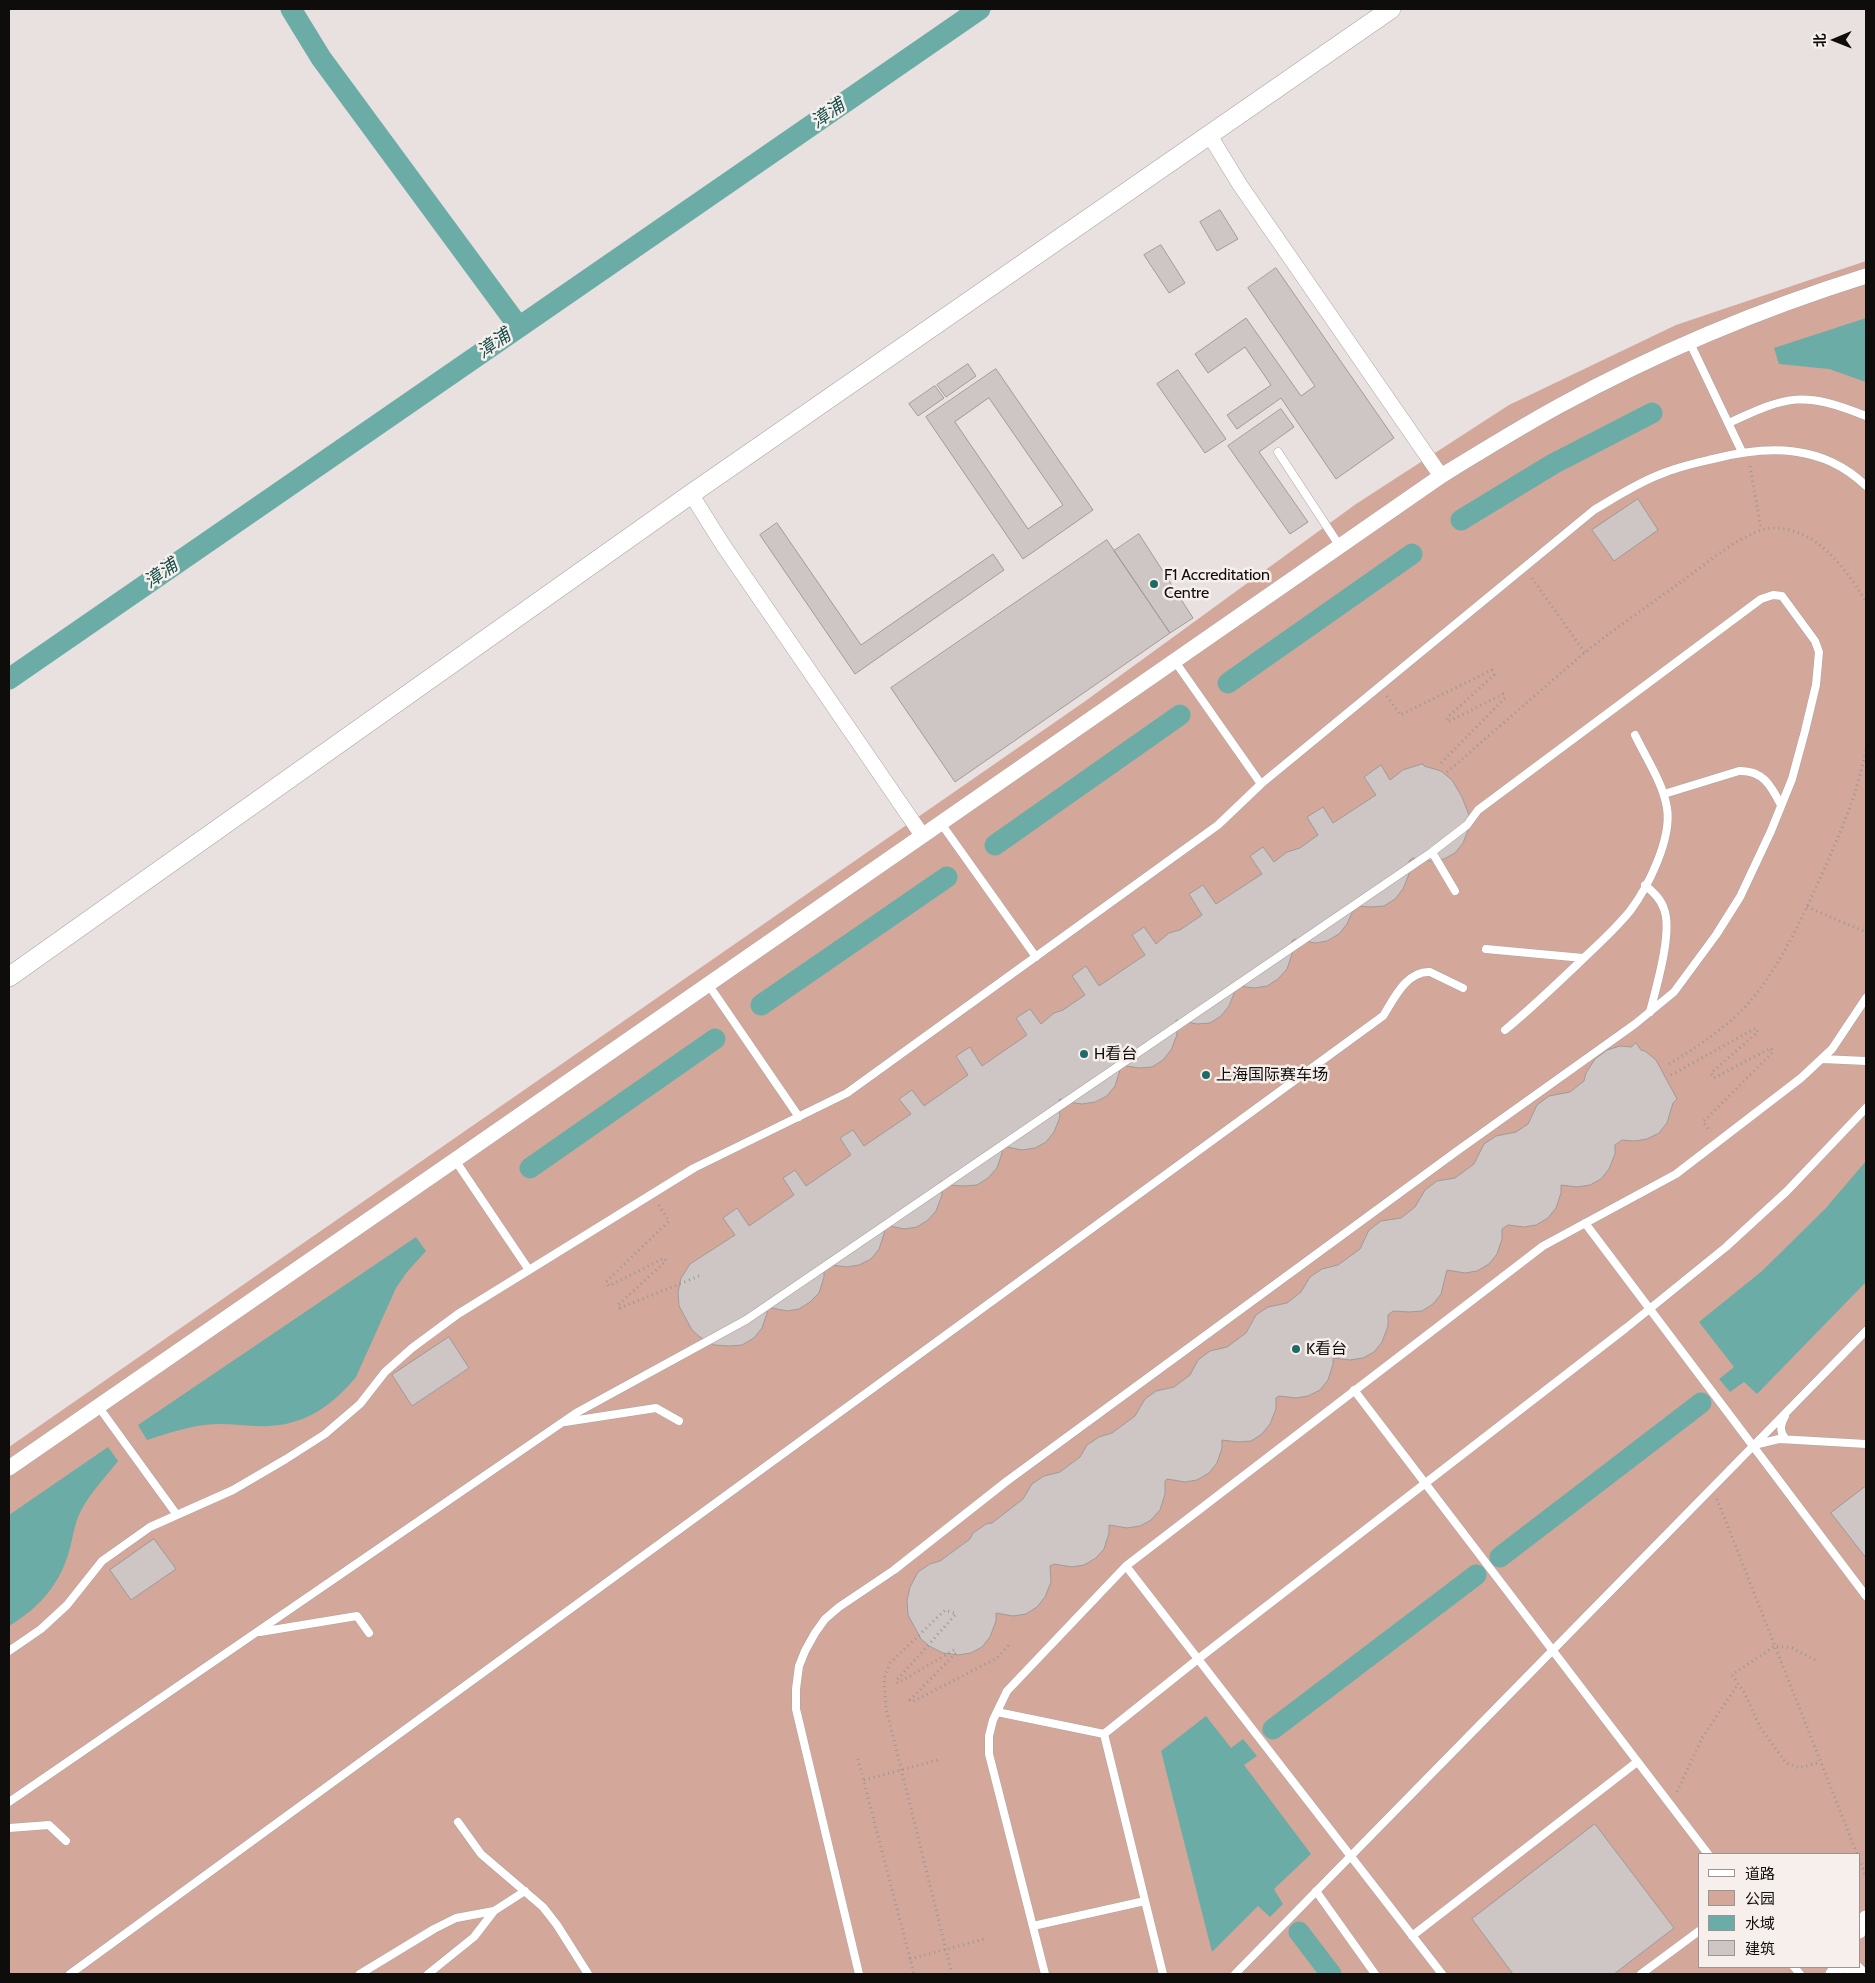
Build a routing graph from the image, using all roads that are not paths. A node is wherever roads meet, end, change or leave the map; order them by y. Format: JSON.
{"nodes":[{"id":1,"x":1391,"y":9,"type":"edge"},
{"id":2,"x":1210,"y":136,"type":"junction"},
{"id":3,"x":1866,"y":276,"type":"edge"},
{"id":4,"x":1690,"y":343,"type":"junction"},
{"id":5,"x":1866,"y":416,"type":"edge"},
{"id":6,"x":1729,"y":423,"type":"junction"},
{"id":7,"x":1278,"y":452,"type":"dead end"},
{"id":8,"x":1742,"y":452,"type":"junction"},
{"id":9,"x":1442,"y":476,"type":"junction"},
{"id":10,"x":1866,"y":486,"type":"edge"},
{"id":11,"x":691,"y":494,"type":"junction"},
{"id":12,"x":1339,"y":545,"type":"junction"},
{"id":13,"x":1174,"y":660,"type":"junction"},
{"id":14,"x":1634,"y":735,"type":"dead end"},
{"id":15,"x":1261,"y":784,"type":"junction"},
{"id":16,"x":1664,"y":794,"type":"junction"},
{"id":17,"x":1781,"y":805,"type":"junction"},
{"id":18,"x":940,"y":822,"type":"junction"},
{"id":19,"x":922,"y":835,"type":"junction"},
{"id":20,"x":1432,"y":852,"type":"junction"},
{"id":21,"x":1645,"y":884,"type":"junction"},
{"id":22,"x":1455,"y":891,"type":"dead end"},
{"id":23,"x":1486,"y":949,"type":"dead end"},
{"id":24,"x":1036,"y":957,"type":"junction"},
{"id":25,"x":1583,"y":958,"type":"junction"},
{"id":26,"x":27,"y":964,"type":"junction"},
{"id":27,"x":9,"y":973,"type":"edge"},
{"id":28,"x":9,"y":976,"type":"edge"},
{"id":29,"x":708,"y":984,"type":"junction"},
{"id":30,"x":1464,"y":988,"type":"dead end"},
{"id":31,"x":1866,"y":998,"type":"edge"},
{"id":32,"x":1650,"y":1012,"type":"junction"},
{"id":33,"x":1505,"y":1030,"type":"dead end"},
{"id":34,"x":1822,"y":1059,"type":"junction"},
{"id":35,"x":1866,"y":1061,"type":"edge"},
{"id":36,"x":1866,"y":1108,"type":"edge"},
{"id":37,"x":799,"y":1117,"type":"junction"},
{"id":38,"x":455,"y":1160,"type":"junction"},
{"id":39,"x":1585,"y":1223,"type":"junction"},
{"id":40,"x":528,"y":1270,"type":"junction"},
{"id":41,"x":1650,"y":1309,"type":"junction"},
{"id":42,"x":1866,"y":1331,"type":"edge"},
{"id":43,"x":1354,"y":1390,"type":"junction"},
{"id":44,"x":98,"y":1406,"type":"junction"},
{"id":45,"x":1787,"y":1411,"type":"junction"},
{"id":46,"x":679,"y":1421,"type":"dead end"},
{"id":47,"x":563,"y":1422,"type":"junction"},
{"id":48,"x":1786,"y":1439,"type":"junction"},
{"id":49,"x":1866,"y":1444,"type":"edge"},
{"id":50,"x":1753,"y":1446,"type":"junction"},
{"id":51,"x":9,"y":1468,"type":"edge"},
{"id":52,"x":1425,"y":1483,"type":"junction"},
{"id":53,"x":177,"y":1515,"type":"junction"},
{"id":54,"x":1126,"y":1566,"type":"junction"},
{"id":55,"x":1866,"y":1596,"type":"edge"},
{"id":56,"x":258,"y":1632,"type":"junction"},
{"id":57,"x":369,"y":1633,"type":"dead end"},
{"id":58,"x":1552,"y":1650,"type":"junction"},
{"id":59,"x":9,"y":1651,"type":"edge"},
{"id":60,"x":1198,"y":1659,"type":"junction"},
{"id":61,"x":997,"y":1712,"type":"junction"},
{"id":62,"x":1104,"y":1734,"type":"junction"},
{"id":63,"x":1637,"y":1762,"type":"junction"},
{"id":64,"x":9,"y":1802,"type":"edge"},
{"id":65,"x":458,"y":1822,"type":"dead end"},
{"id":66,"x":9,"y":1828,"type":"edge"},
{"id":67,"x":66,"y":1841,"type":"dead end"},
{"id":68,"x":1707,"y":1853,"type":"edge"},
{"id":69,"x":1351,"y":1856,"type":"junction"},
{"id":70,"x":525,"y":1891,"type":"junction"},
{"id":71,"x":1316,"y":1891,"type":"junction"},
{"id":72,"x":1145,"y":1901,"type":"junction"},
{"id":73,"x":494,"y":1911,"type":"junction"},
{"id":74,"x":1866,"y":1918,"type":"edge"},
{"id":75,"x":1033,"y":1926,"type":"junction"},
{"id":76,"x":1860,"y":1929,"type":"edge"},
{"id":77,"x":1698,"y":1932,"type":"edge"},
{"id":78,"x":1412,"y":1936,"type":"junction"},
{"id":79,"x":70,"y":1974,"type":"edge"},
{"id":80,"x":360,"y":1974,"type":"edge"},
{"id":81,"x":428,"y":1974,"type":"edge"},
{"id":82,"x":588,"y":1974,"type":"edge"},
{"id":83,"x":859,"y":1974,"type":"edge"},
{"id":84,"x":1045,"y":1974,"type":"edge"},
{"id":85,"x":1163,"y":1974,"type":"edge"},
{"id":86,"x":1235,"y":1974,"type":"edge"},
{"id":87,"x":1375,"y":1974,"type":"edge"},
{"id":88,"x":1442,"y":1974,"type":"edge"},
{"id":89,"x":1641,"y":1974,"type":"edge"}],
"edges":[{"from":1,"to":2,"type":"street"},
{"from":2,"to":9,"type":"street"},
{"from":2,"to":11,"type":"street"},
{"from":3,"to":4,"type":"street"},
{"from":4,"to":6,"type":"lane"},
{"from":4,"to":9,"type":"street"},
{"from":5,"to":6,"type":"lane"},
{"from":6,"to":8,"type":"lane"},
{"from":7,"to":12,"type":"lane"},
{"from":8,"to":10,"type":"lane"},
{"from":8,"to":15,"type":"lane"},
{"from":9,"to":12,"type":"street"},
{"from":11,"to":19,"type":"street"},
{"from":11,"to":26,"type":"street"},
{"from":12,"to":13,"type":"street"},
{"from":13,"to":15,"type":"lane"},
{"from":13,"to":18,"type":"street"},
{"from":14,"to":16,"type":"lane"},
{"from":15,"to":24,"type":"lane"},
{"from":16,"to":17,"type":"lane"},
{"from":16,"to":21,"type":"lane"},
{"from":17,"to":20,"type":"lane"},
{"from":17,"to":32,"type":"lane"},
{"from":18,"to":19,"type":"street"},
{"from":18,"to":24,"type":"lane"},
{"from":19,"to":29,"type":"street"},
{"from":20,"to":22,"type":"lane"},
{"from":20,"to":47,"type":"lane"},
{"from":21,"to":25,"type":"lane"},
{"from":21,"to":32,"type":"lane"},
{"from":23,"to":25,"type":"lane"},
{"from":24,"to":37,"type":"lane"},
{"from":25,"to":33,"type":"lane"},
{"from":26,"to":27,"type":"street"},
{"from":26,"to":28,"type":"street"},
{"from":29,"to":37,"type":"lane"},
{"from":29,"to":38,"type":"street"},
{"from":30,"to":79,"type":"lane"},
{"from":31,"to":34,"type":"lane"},
{"from":32,"to":83,"type":"lane"},
{"from":34,"to":35,"type":"lane"},
{"from":34,"to":39,"type":"lane"},
{"from":36,"to":41,"type":"lane"},
{"from":37,"to":40,"type":"lane"},
{"from":38,"to":40,"type":"lane"},
{"from":38,"to":44,"type":"street"},
{"from":39,"to":41,"type":"lane"},
{"from":39,"to":43,"type":"lane"},
{"from":40,"to":53,"type":"lane"},
{"from":41,"to":50,"type":"lane"},
{"from":41,"to":52,"type":"lane"},
{"from":42,"to":45,"type":"lane"},
{"from":43,"to":52,"type":"lane"},
{"from":43,"to":54,"type":"lane"},
{"from":44,"to":51,"type":"street"},
{"from":44,"to":53,"type":"lane"},
{"from":45,"to":48,"type":"lane"},
{"from":45,"to":50,"type":"lane"},
{"from":46,"to":47,"type":"lane"},
{"from":47,"to":56,"type":"lane"},
{"from":48,"to":49,"type":"lane"},
{"from":48,"to":50,"type":"lane"},
{"from":50,"to":55,"type":"lane"},
{"from":50,"to":58,"type":"lane"},
{"from":52,"to":58,"type":"lane"},
{"from":52,"to":60,"type":"lane"},
{"from":53,"to":59,"type":"lane"},
{"from":54,"to":60,"type":"lane"},
{"from":54,"to":61,"type":"lane"},
{"from":56,"to":57,"type":"lane"},
{"from":56,"to":64,"type":"lane"},
{"from":58,"to":63,"type":"lane"},
{"from":58,"to":69,"type":"lane"},
{"from":60,"to":62,"type":"lane"},
{"from":60,"to":69,"type":"lane"},
{"from":61,"to":62,"type":"lane"},
{"from":61,"to":75,"type":"lane"},
{"from":62,"to":72,"type":"lane"},
{"from":63,"to":68,"type":"lane"},
{"from":63,"to":78,"type":"lane"},
{"from":65,"to":70,"type":"lane"},
{"from":66,"to":67,"type":"lane"},
{"from":69,"to":71,"type":"lane"},
{"from":69,"to":78,"type":"lane"},
{"from":70,"to":73,"type":"lane"},
{"from":70,"to":82,"type":"lane"},
{"from":71,"to":86,"type":"lane"},
{"from":71,"to":87,"type":"lane"},
{"from":72,"to":75,"type":"lane"},
{"from":72,"to":85,"type":"lane"},
{"from":73,"to":80,"type":"lane"},
{"from":73,"to":81,"type":"lane"},
{"from":74,"to":76,"type":"street"},
{"from":75,"to":84,"type":"lane"},
{"from":77,"to":89,"type":"lane"},
{"from":78,"to":88,"type":"lane"}]}
